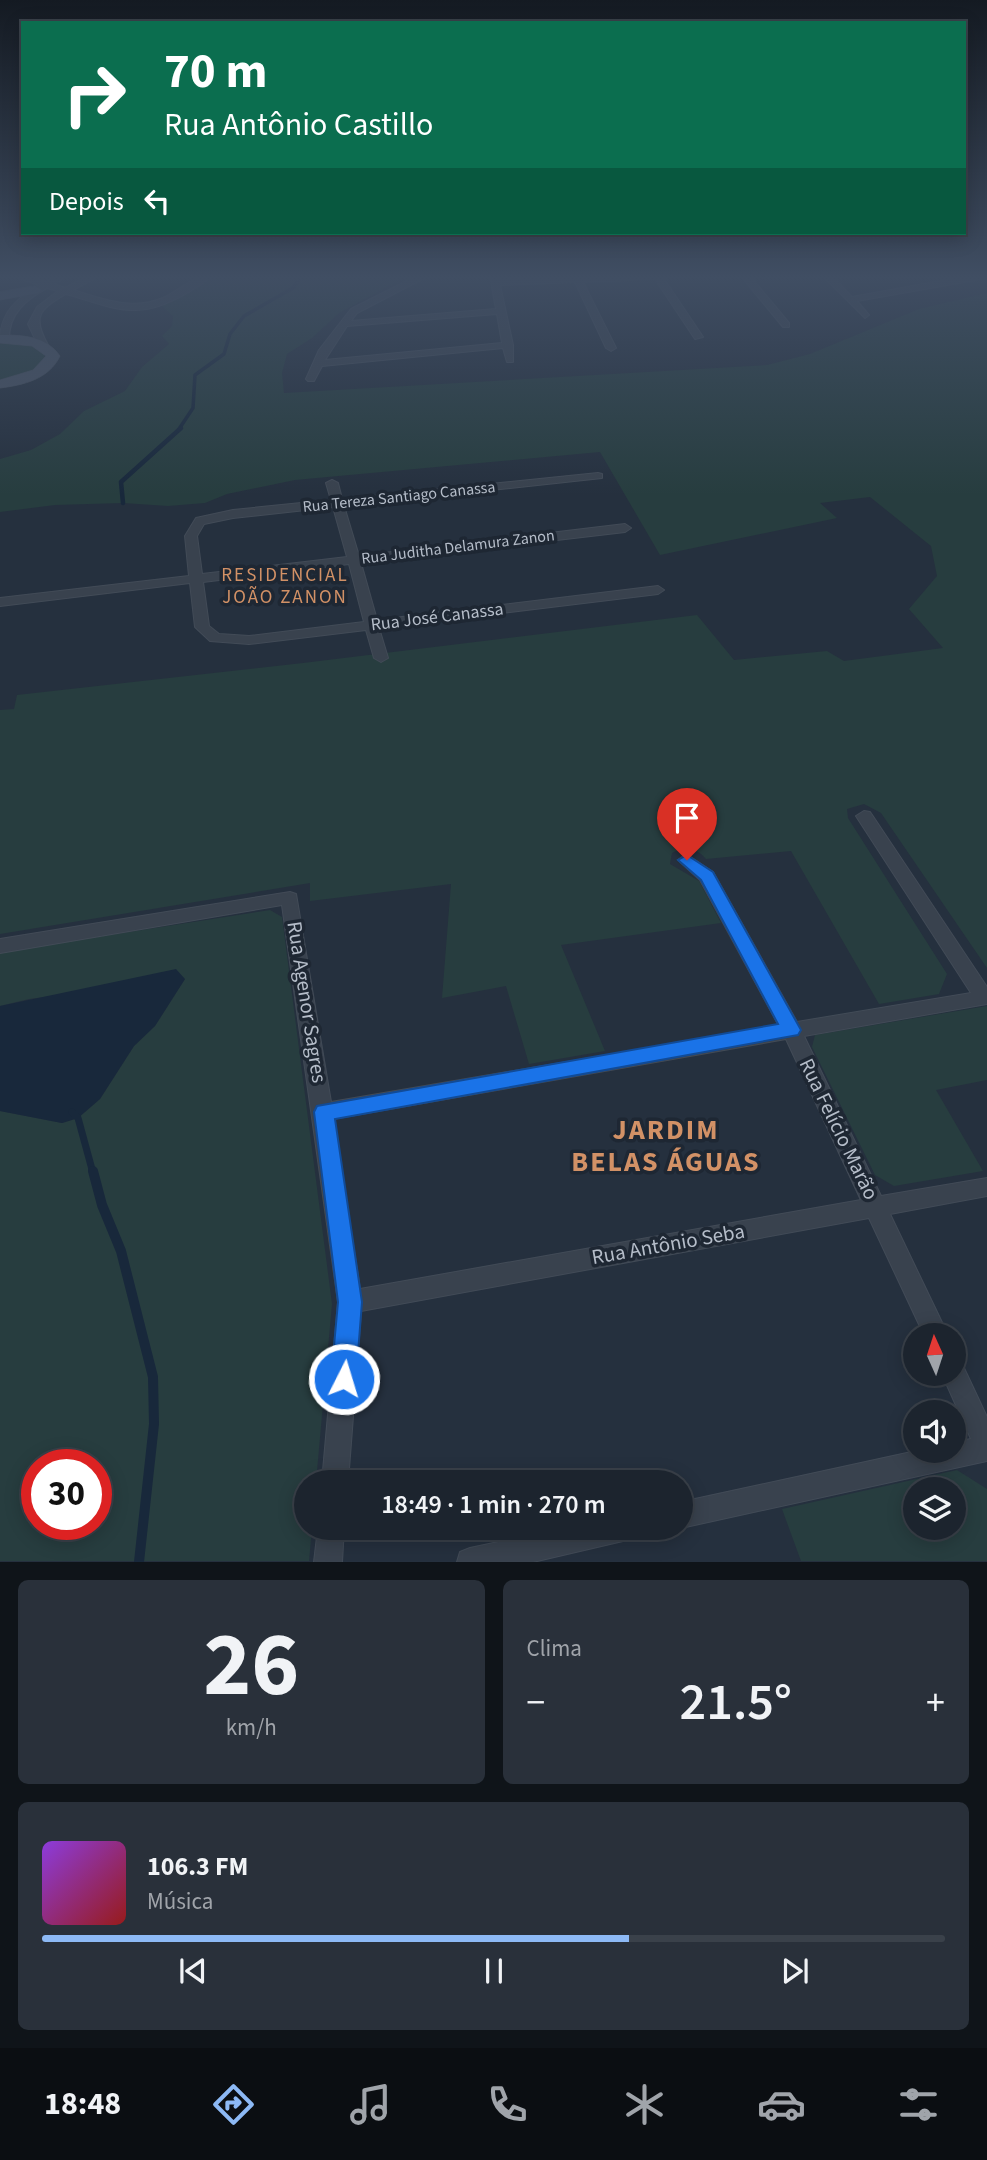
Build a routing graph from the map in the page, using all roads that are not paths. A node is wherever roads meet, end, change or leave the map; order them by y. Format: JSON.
{"nodes":[{"id":1,"x":46,"y":349,"type":"edge"},
{"id":2,"x":325,"y":349,"type":"edge"},
{"id":3,"x":467,"y":349,"type":"edge"},
{"id":4,"x":509,"y":349,"type":"edge"},
{"id":5,"x":510,"y":360,"type":"dead end"},
{"id":6,"x":318,"y":363,"type":"junction"},
{"id":7,"x":35,"y":374,"type":"junction"},
{"id":8,"x":311,"y":379,"type":"dead end"},
{"id":9,"x":0,"y":384,"type":"edge"},
{"id":10,"x":0,"y":400,"type":"edge"},
{"id":11,"x":598,"y":476,"type":"dead end"},
{"id":12,"x":332,"y":483,"type":"dead end"},
{"id":13,"x":337,"y":503,"type":"junction"},
{"id":14,"x":625,"y":528,"type":"dead end"},
{"id":15,"x":353,"y":559,"type":"junction"},
{"id":16,"x":196,"y":577,"type":"junction"},
{"id":17,"x":658,"y":590,"type":"dead end"},
{"id":18,"x":0,"y":602,"type":"edge"},
{"id":19,"x":372,"y":625,"type":"junction"},
{"id":20,"x":381,"y":658,"type":"dead end"},
{"id":21,"x":864,"y":816,"type":"dead end"},
{"id":22,"x":687,"y":860,"type":"dead end"},
{"id":23,"x":0,"y":946,"type":"edge"},
{"id":24,"x":985,"y":998,"type":"edge"},
{"id":25,"x":791,"y":1030,"type":"junction"},
{"id":26,"x":324,"y":1112,"type":"junction"},
{"id":27,"x":987,"y":1187,"type":"edge"},
{"id":28,"x":876,"y":1207,"type":"junction"},
{"id":29,"x":350,"y":1302,"type":"junction"},
{"id":30,"x":930,"y":1323,"type":"edge"},
{"id":31,"x":960,"y":1386,"type":"edge"},
{"id":32,"x":987,"y":1446,"type":"edge"},
{"id":33,"x":336,"y":1470,"type":"edge"},
{"id":34,"x":693,"y":1512,"type":"edge"},
{"id":35,"x":330,"y":1540,"type":"edge"},
{"id":36,"x":570,"y":1540,"type":"edge"},
{"id":37,"x":328,"y":1562,"type":"edge"},
{"id":38,"x":470,"y":1562,"type":"edge"}],
"edges":[{"from":1,"to":7,"type":"main road"},
{"from":2,"to":6,"type":"street"},
{"from":3,"to":6,"type":"street"},
{"from":4,"to":5,"type":"street"},
{"from":6,"to":8,"type":"street"},
{"from":7,"to":9,"type":"main road"},
{"from":7,"to":10,"type":"main road"},
{"from":11,"to":13,"type":"street","name":"Rua Tereza Santiago Canassa"},
{"from":12,"to":13,"type":"street"},
{"from":13,"to":15,"type":"street"},
{"from":13,"to":16,"type":"street","name":"Rua Tereza Santiago Canassa"},
{"from":14,"to":15,"type":"street","name":"Rua Juditha Delamura Zanon"},
{"from":15,"to":16,"type":"street","name":"Rua Juditha Delamura Zanon"},
{"from":15,"to":19,"type":"street"},
{"from":16,"to":18,"type":"street","name":"Rua Juditha Delamura Zanon"},
{"from":16,"to":19,"type":"street","name":"Rua José Canassa"},
{"from":17,"to":19,"type":"street","name":"Rua José Canassa"},
{"from":19,"to":20,"type":"street"},
{"from":21,"to":24,"type":"street"},
{"from":22,"to":25,"type":"street","name":"Rua Felício Marão"},
{"from":23,"to":26,"type":"street","name":"Rua Agenor Sagres"},
{"from":24,"to":25,"type":"street"},
{"from":25,"to":26,"type":"street"},
{"from":25,"to":28,"type":"street","name":"Rua Felício Marão"},
{"from":26,"to":29,"type":"street","name":"Rua Agenor Sagres"},
{"from":27,"to":28,"type":"street","name":"Rua Antônio Seba"},
{"from":28,"to":29,"type":"street","name":"Rua Antônio Seba"},
{"from":28,"to":30,"type":"street","name":"Rua Felício Marão"},
{"from":29,"to":33,"type":"street","name":"Rua Agenor Sagres"},
{"from":31,"to":32,"type":"street"},
{"from":32,"to":34,"type":"street"},
{"from":35,"to":37,"type":"street"},
{"from":36,"to":38,"type":"street"}]}
